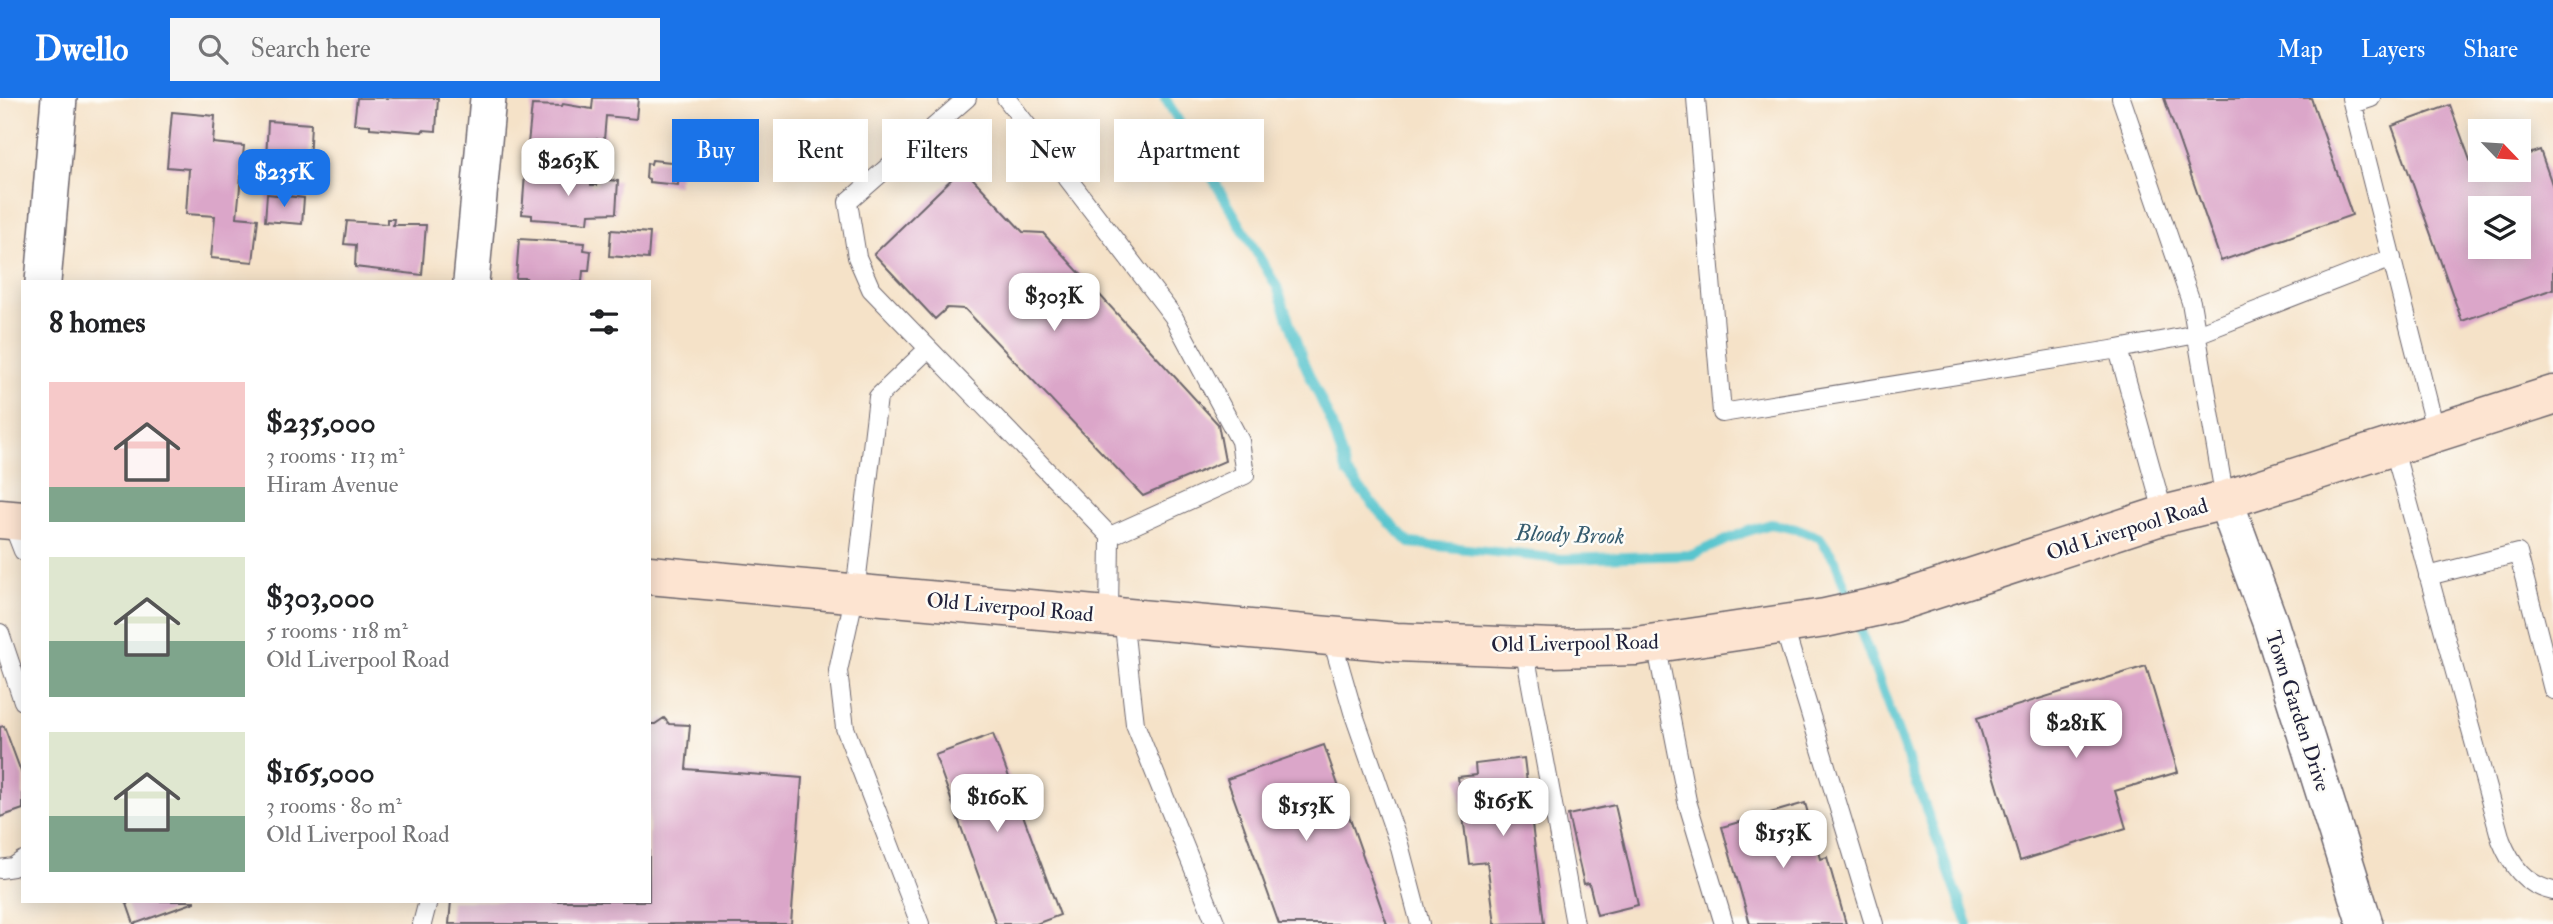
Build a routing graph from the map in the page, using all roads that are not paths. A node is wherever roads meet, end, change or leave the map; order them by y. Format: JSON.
{"nodes":[{"id":1,"x":59,"y":98,"type":"edge"},
{"id":2,"x":488,"y":98,"type":"edge"},
{"id":3,"x":967,"y":98,"type":"edge"},
{"id":4,"x":1006,"y":98,"type":"edge"},
{"id":5,"x":1696,"y":98,"type":"edge"},
{"id":6,"x":2121,"y":98,"type":"edge"},
{"id":7,"x":2371,"y":98,"type":"edge"},
{"id":8,"x":2352,"y":101,"type":"edge"},
{"id":9,"x":2392,"y":258,"type":"junction"},
{"id":10,"x":43,"y":280,"type":"edge"},
{"id":11,"x":471,"y":280,"type":"edge"},
{"id":12,"x":2197,"y":334,"type":"junction"},
{"id":13,"x":928,"y":349,"type":"junction"},
{"id":14,"x":2118,"y":349,"type":"junction"},
{"id":15,"x":2553,"y":395,"type":"edge"},
{"id":16,"x":2436,"y":433,"type":"junction"},
{"id":17,"x":2393,"y":446,"type":"junction"},
{"id":18,"x":2225,"y":500,"type":"junction"},
{"id":19,"x":2164,"y":515,"type":"junction"},
{"id":20,"x":1110,"y":536,"type":"junction"},
{"id":21,"x":651,"y":575,"type":"edge"},
{"id":22,"x":2428,"y":576,"type":"junction"},
{"id":23,"x":855,"y":593,"type":"junction"},
{"id":24,"x":1116,"y":617,"type":"junction"},
{"id":25,"x":1783,"y":624,"type":"junction"},
{"id":26,"x":0,"y":633,"type":"edge"},
{"id":27,"x":1331,"y":636,"type":"junction"},
{"id":28,"x":1656,"y":643,"type":"junction"},
{"id":29,"x":1524,"y":647,"type":"junction"},
{"id":30,"x":2553,"y":690,"type":"edge"},
{"id":31,"x":21,"y":695,"type":"edge"},
{"id":32,"x":21,"y":861,"type":"edge"},
{"id":33,"x":0,"y":869,"type":"edge"},
{"id":34,"x":2553,"y":891,"type":"edge"},
{"id":35,"x":427,"y":903,"type":"edge"},
{"id":36,"x":422,"y":924,"type":"edge"},
{"id":37,"x":920,"y":924,"type":"edge"},
{"id":38,"x":1216,"y":924,"type":"edge"},
{"id":39,"x":1420,"y":924,"type":"edge"},
{"id":40,"x":1575,"y":924,"type":"edge"},
{"id":41,"x":1724,"y":924,"type":"edge"},
{"id":42,"x":1874,"y":924,"type":"edge"},
{"id":43,"x":2365,"y":924,"type":"edge"}],
"edges":[{"from":1,"to":10,"type":"street"},
{"from":2,"to":11,"type":"street"},
{"from":3,"to":13,"type":"lane"},
{"from":4,"to":20,"type":"lane"},
{"from":5,"to":14,"type":"lane"},
{"from":6,"to":12,"type":"lane"},
{"from":7,"to":8,"type":"lane"},
{"from":8,"to":9,"type":"lane"},
{"from":9,"to":12,"type":"lane"},
{"from":9,"to":16,"type":"lane"},
{"from":12,"to":14,"type":"lane"},
{"from":12,"to":18,"type":"lane"},
{"from":13,"to":20,"type":"lane"},
{"from":13,"to":23,"type":"lane"},
{"from":14,"to":19,"type":"lane"},
{"from":15,"to":16,"type":"main road","name":"Old Liverpool Road"},
{"from":16,"to":17,"type":"main road","name":"Old Liverpool Road"},
{"from":17,"to":18,"type":"main road","name":"Old Liverpool Road"},
{"from":17,"to":22,"type":"lane"},
{"from":18,"to":19,"type":"main road","name":"Old Liverpool Road"},
{"from":18,"to":43,"type":"street","name":"Town Garden Drive"},
{"from":19,"to":25,"type":"main road","name":"Old Liverpool Road"},
{"from":20,"to":24,"type":"lane"},
{"from":21,"to":23,"type":"main road","name":"Old Liverpool Road"},
{"from":22,"to":30,"type":"lane"},
{"from":22,"to":34,"type":"lane"},
{"from":23,"to":24,"type":"main road","name":"Old Liverpool Road"},
{"from":23,"to":37,"type":"lane"},
{"from":24,"to":27,"type":"main road","name":"Old Liverpool Road"},
{"from":24,"to":38,"type":"lane"},
{"from":25,"to":28,"type":"main road","name":"Old Liverpool Road"},
{"from":25,"to":42,"type":"lane"},
{"from":26,"to":31,"type":"lane"},
{"from":27,"to":29,"type":"main road","name":"Old Liverpool Road"},
{"from":27,"to":39,"type":"lane"},
{"from":28,"to":29,"type":"main road","name":"Old Liverpool Road"},
{"from":28,"to":41,"type":"lane"},
{"from":29,"to":40,"type":"lane"},
{"from":32,"to":33,"type":"lane"},
{"from":35,"to":36,"type":"lane"}]}
